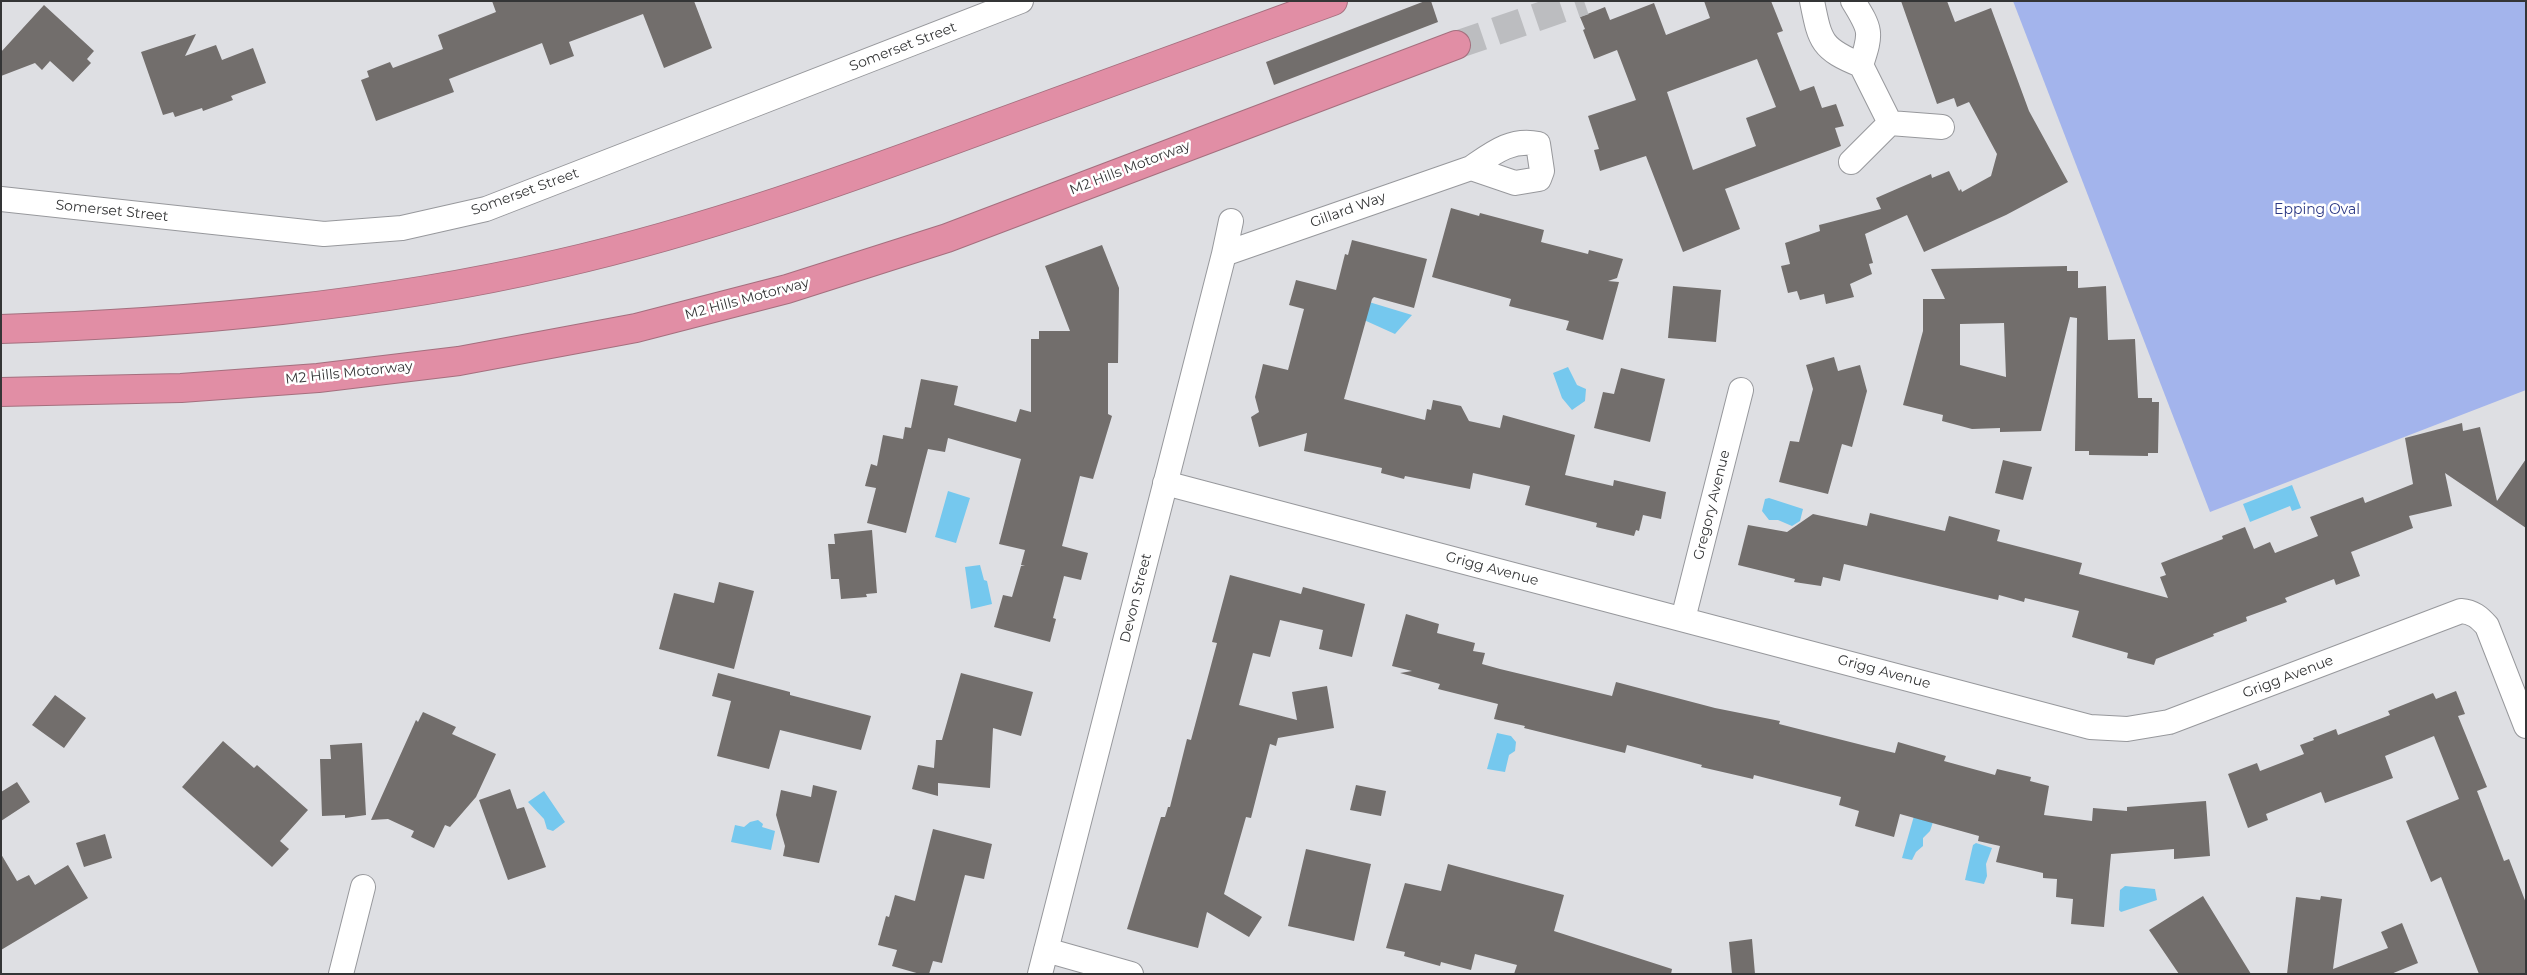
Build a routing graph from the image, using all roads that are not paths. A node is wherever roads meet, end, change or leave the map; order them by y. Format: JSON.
{"nodes":[{"id":1,"x":1021,"y":1,"type":"edge"},
{"id":2,"x":1333,"y":1,"type":"edge"},
{"id":3,"x":1812,"y":1,"type":"edge"},
{"id":4,"x":1854,"y":1,"type":"edge"},
{"id":5,"x":1456,"y":45,"type":"tunnel mouth"},
{"id":6,"x":1861,"y":65,"type":"junction"},
{"id":7,"x":1890,"y":123,"type":"junction"},
{"id":8,"x":1942,"y":127,"type":"dead end"},
{"id":9,"x":1851,"y":162,"type":"dead end"},
{"id":10,"x":1472,"y":168,"type":"dead end"},
{"id":11,"x":1,"y":199,"type":"edge"},
{"id":12,"x":1231,"y":221,"type":"dead end"},
{"id":13,"x":1224,"y":254,"type":"junction"},
{"id":14,"x":1,"y":329,"type":"edge"},
{"id":15,"x":1741,"y":390,"type":"dead end"},
{"id":16,"x":1,"y":392,"type":"edge"},
{"id":17,"x":1165,"y":483,"type":"junction"},
{"id":18,"x":1683,"y":620,"type":"junction"},
{"id":19,"x":2526,"y":726,"type":"edge"},
{"id":20,"x":362,"y":887,"type":"dead end"},
{"id":21,"x":1046,"y":950,"type":"junction"},
{"id":22,"x":341,"y":974,"type":"edge"},
{"id":23,"x":1040,"y":974,"type":"edge"},
{"id":24,"x":1131,"y":974,"type":"edge"}],
"edges":[{"from":1,"to":11,"type":"street","name":"Somerset Street"},
{"from":2,"to":14,"type":"highway"},
{"from":3,"to":6,"type":"street"},
{"from":4,"to":6,"type":"street"},
{"from":5,"to":16,"type":"highway","name":"M2 Hills Motorway"},
{"from":6,"to":7,"type":"street"},
{"from":7,"to":8,"type":"street"},
{"from":7,"to":9,"type":"street"},
{"from":10,"to":13,"type":"street","name":"Gillard Way"},
{"from":12,"to":13,"type":"street","name":"Devon Street"},
{"from":13,"to":17,"type":"street","name":"Devon Street"},
{"from":15,"to":18,"type":"street","name":"Gregory Avenue"},
{"from":17,"to":18,"type":"street","name":"Grigg Avenue"},
{"from":17,"to":21,"type":"street","name":"Devon Street"},
{"from":18,"to":19,"type":"street","name":"Grigg Avenue"},
{"from":20,"to":22,"type":"street"},
{"from":21,"to":23,"type":"street","name":"Devon Street"},
{"from":21,"to":24,"type":"street"}]}
